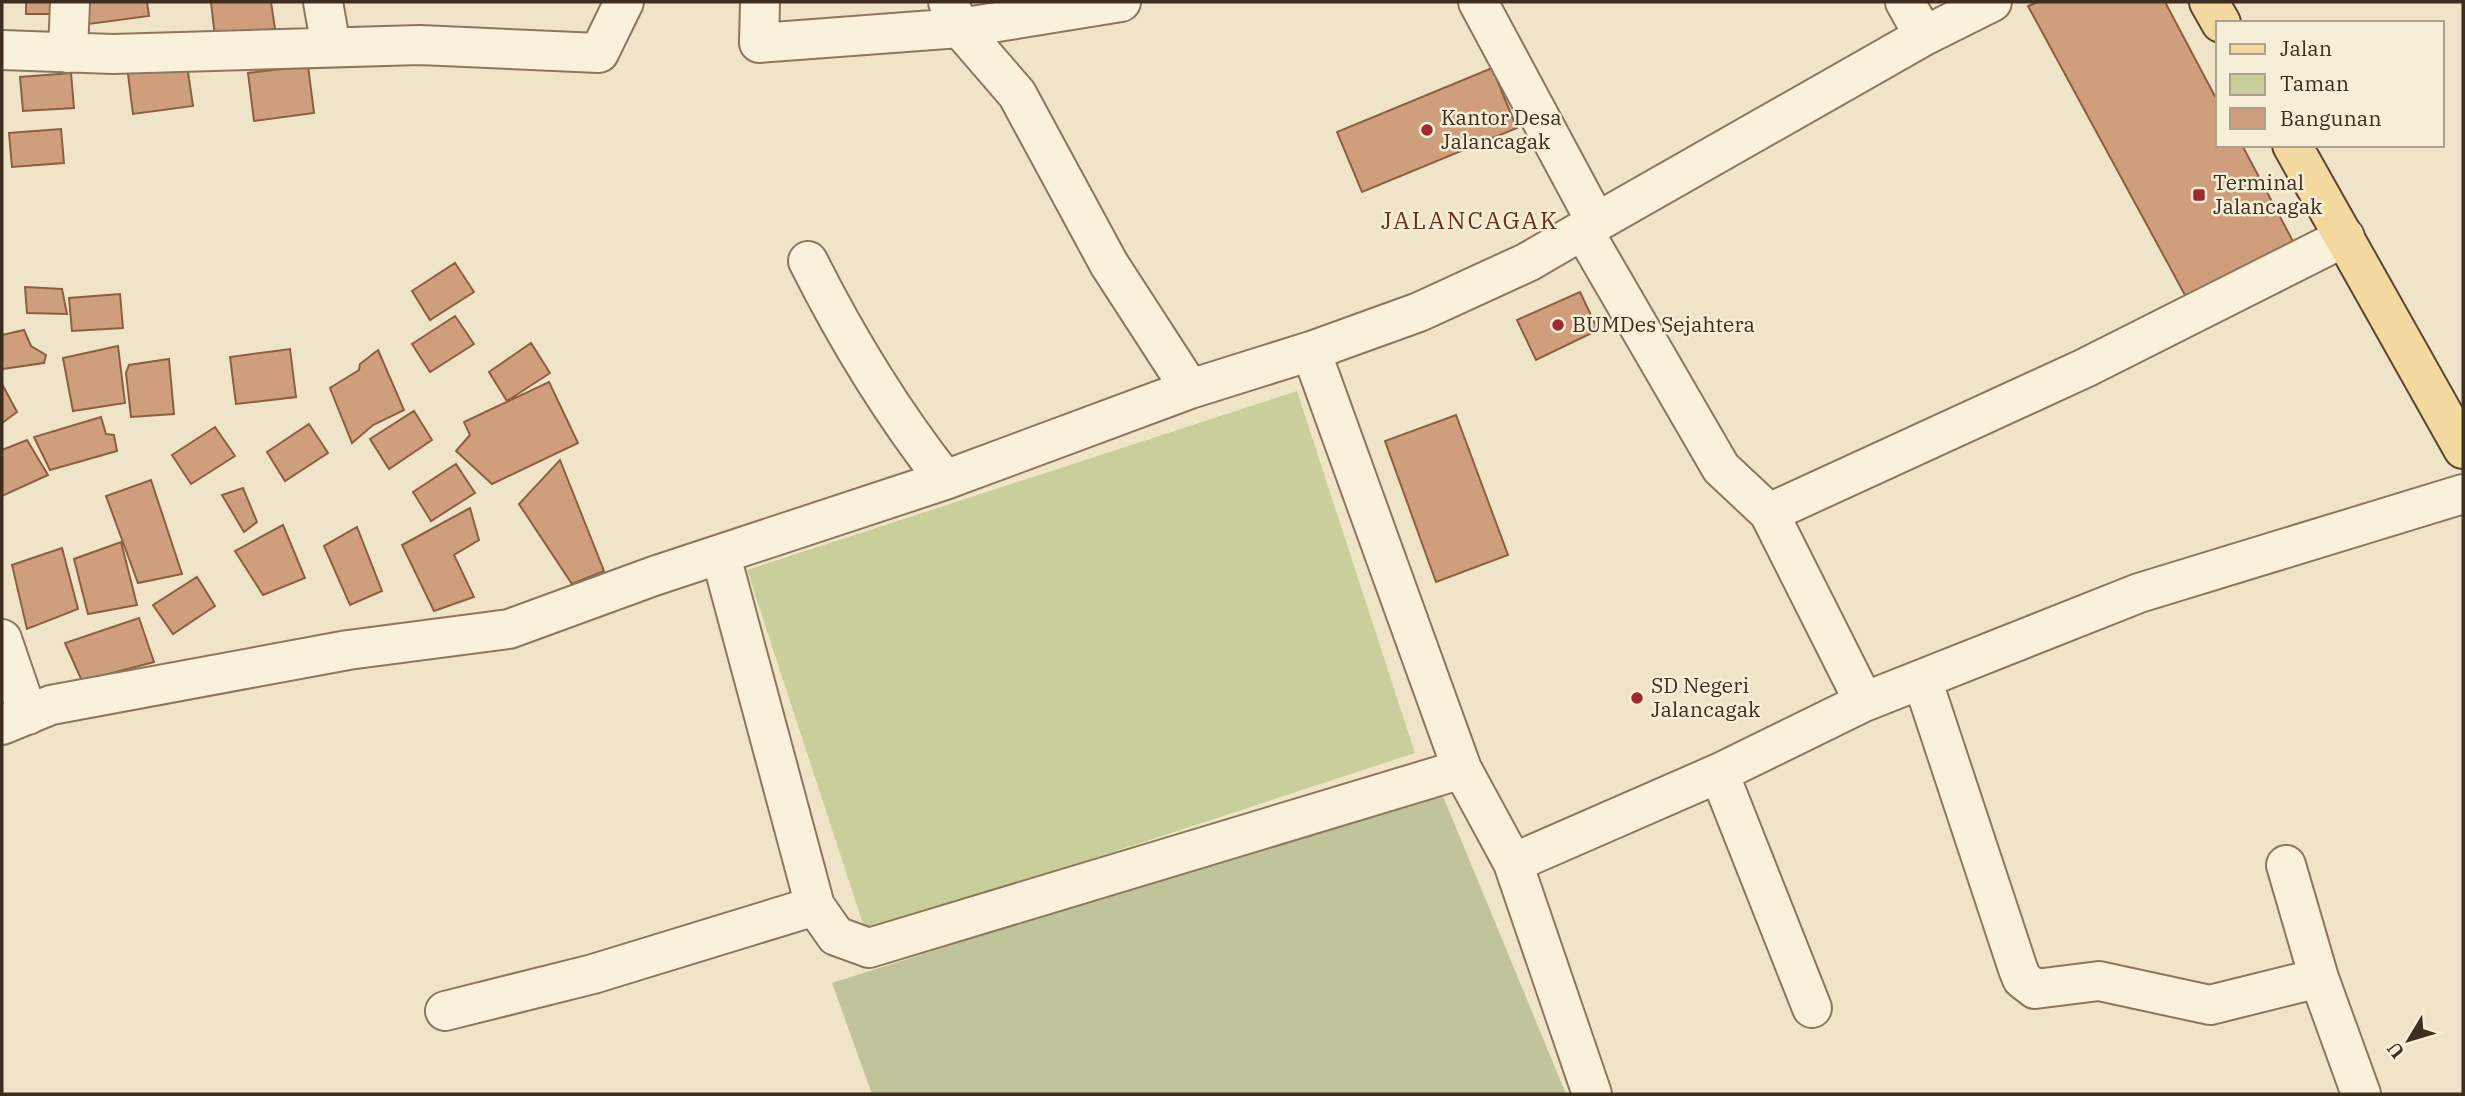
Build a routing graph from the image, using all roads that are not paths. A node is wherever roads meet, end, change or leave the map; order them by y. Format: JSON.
{"nodes":[{"id":1,"x":70,"y":2,"type":"edge"},
{"id":2,"x":323,"y":2,"type":"edge"},
{"id":3,"x":624,"y":2,"type":"edge"},
{"id":4,"x":761,"y":2,"type":"edge"},
{"id":5,"x":1121,"y":2,"type":"edge"},
{"id":6,"x":1478,"y":2,"type":"edge"},
{"id":7,"x":1905,"y":2,"type":"edge"},
{"id":8,"x":1992,"y":2,"type":"edge"},
{"id":9,"x":2209,"y":2,"type":"edge"},
{"id":10,"x":954,"y":15,"type":"edge"},
{"id":11,"x":2220,"y":21,"type":"edge"},
{"id":12,"x":1924,"y":36,"type":"junction"},
{"id":13,"x":331,"y":47,"type":"junction"},
{"id":14,"x":2,"y":50,"type":"edge"},
{"id":15,"x":68,"y":53,"type":"junction"},
{"id":16,"x":2293,"y":147,"type":"edge"},
{"id":17,"x":1589,"y":226,"type":"junction"},
{"id":18,"x":2345,"y":237,"type":"junction"},
{"id":19,"x":808,"y":261,"type":"dead end"},
{"id":20,"x":1311,"y":351,"type":"junction"},
{"id":21,"x":1190,"y":389,"type":"junction"},
{"id":22,"x":2463,"y":449,"type":"edge"},
{"id":23,"x":945,"y":480,"type":"junction"},
{"id":24,"x":2463,"y":494,"type":"edge"},
{"id":25,"x":1769,"y":513,"type":"junction"},
{"id":26,"x":721,"y":556,"type":"junction"},
{"id":27,"x":2,"y":639,"type":"edge"},
{"id":28,"x":1922,"y":679,"type":"junction"},
{"id":29,"x":1864,"y":702,"type":"junction"},
{"id":30,"x":15,"y":720,"type":"edge"},
{"id":31,"x":1462,"y":769,"type":"junction"},
{"id":32,"x":1719,"y":773,"type":"junction"},
{"id":33,"x":1513,"y":863,"type":"junction"},
{"id":34,"x":2286,"y":865,"type":"dead end"},
{"id":35,"x":815,"y":906,"type":"junction"},
{"id":36,"x":2319,"y":978,"type":"junction"},
{"id":37,"x":1812,"y":1008,"type":"dead end"},
{"id":38,"x":445,"y":1011,"type":"dead end"},
{"id":39,"x":1592,"y":1094,"type":"edge"},
{"id":40,"x":2361,"y":1094,"type":"edge"}],
"edges":[{"from":1,"to":15,"type":"street"},
{"from":2,"to":13,"type":"street"},
{"from":3,"to":13,"type":"street"},
{"from":4,"to":10,"type":"street"},
{"from":5,"to":10,"type":"street"},
{"from":6,"to":17,"type":"street"},
{"from":7,"to":12,"type":"street"},
{"from":8,"to":12,"type":"street"},
{"from":9,"to":11,"type":"main road"},
{"from":10,"to":21,"type":"street"},
{"from":12,"to":17,"type":"street"},
{"from":13,"to":15,"type":"street"},
{"from":14,"to":15,"type":"street"},
{"from":16,"to":18,"type":"main road"},
{"from":17,"to":20,"type":"street"},
{"from":17,"to":25,"type":"street"},
{"from":18,"to":22,"type":"main road"},
{"from":18,"to":25,"type":"street"},
{"from":19,"to":23,"type":"street"},
{"from":20,"to":21,"type":"street"},
{"from":20,"to":31,"type":"street"},
{"from":21,"to":23,"type":"street"},
{"from":23,"to":26,"type":"street"},
{"from":24,"to":28,"type":"street"},
{"from":25,"to":29,"type":"street"},
{"from":26,"to":30,"type":"street"},
{"from":26,"to":35,"type":"street"},
{"from":27,"to":30,"type":"street"},
{"from":28,"to":29,"type":"street"},
{"from":28,"to":36,"type":"street"},
{"from":29,"to":32,"type":"street"},
{"from":31,"to":33,"type":"street"},
{"from":31,"to":35,"type":"street"},
{"from":32,"to":33,"type":"street"},
{"from":32,"to":37,"type":"street"},
{"from":33,"to":39,"type":"street"},
{"from":34,"to":36,"type":"street"},
{"from":35,"to":38,"type":"street"},
{"from":36,"to":40,"type":"street"}]}
